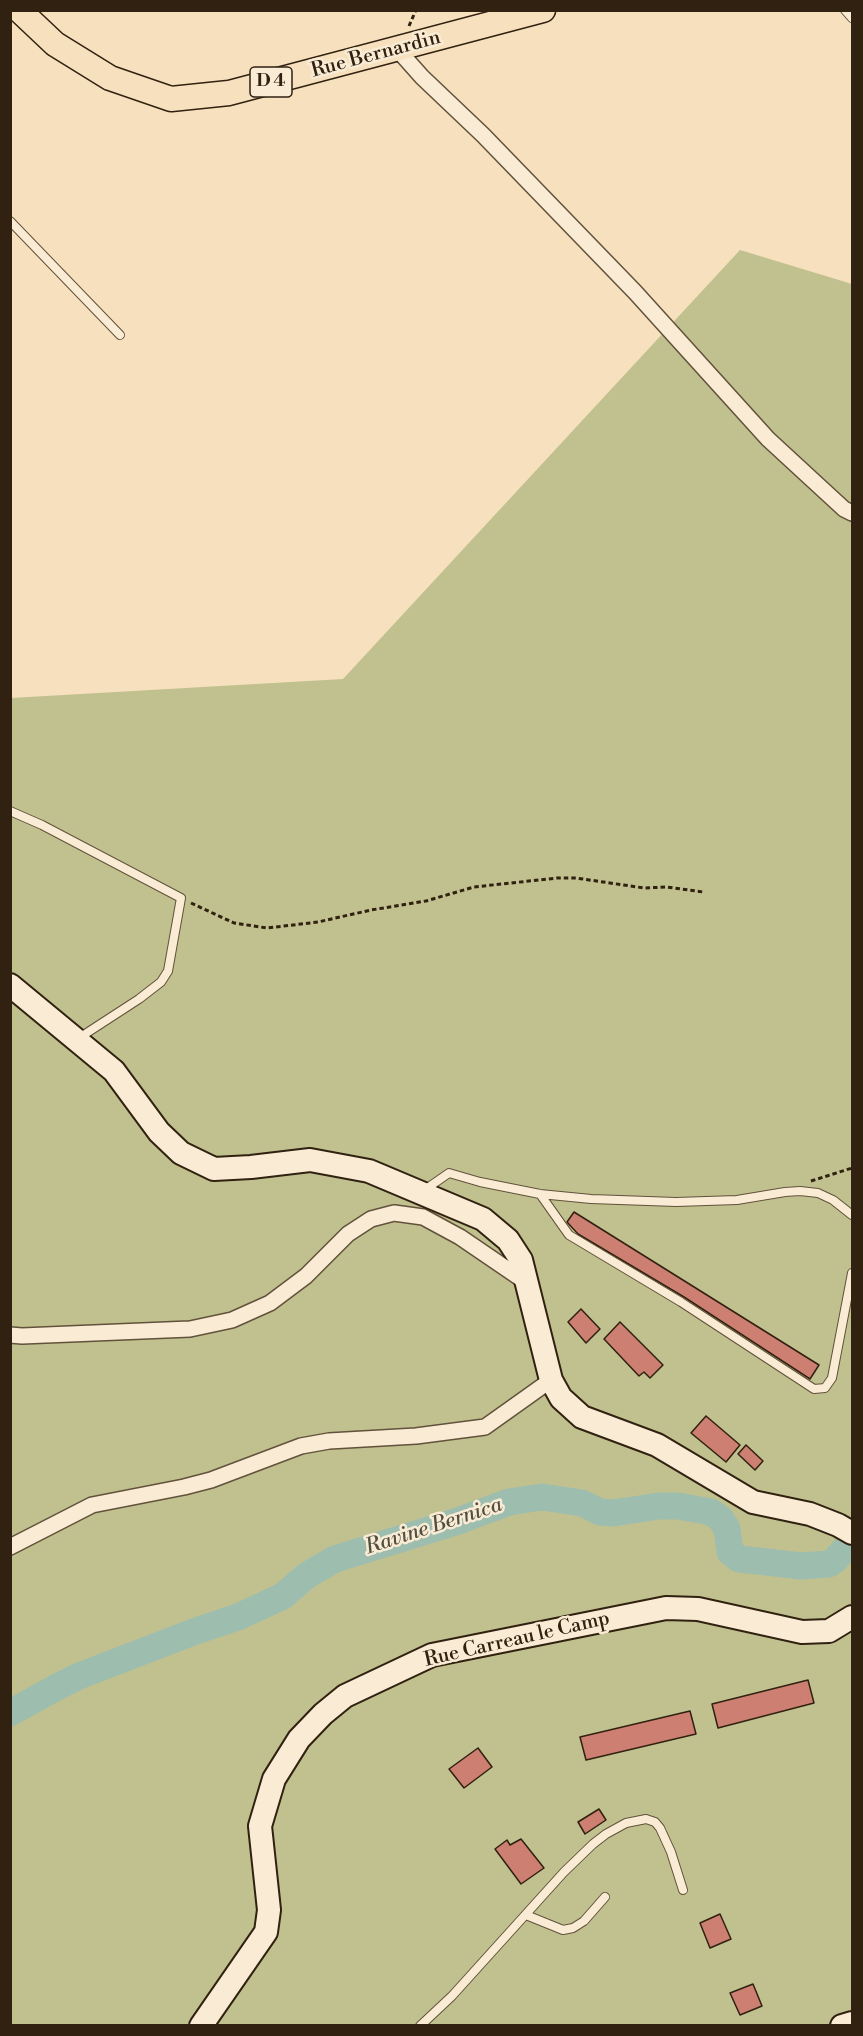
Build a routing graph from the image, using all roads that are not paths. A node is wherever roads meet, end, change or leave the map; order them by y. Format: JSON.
{"nodes":[{"id":1,"x":19,"y":10,"type":"edge"},
{"id":2,"x":543,"y":10,"type":"edge"},
{"id":3,"x":845,"y":10,"type":"edge"},
{"id":4,"x":852,"y":18,"type":"edge"},
{"id":5,"x":398,"y":50,"type":"junction"},
{"id":6,"x":10,"y":221,"type":"edge"},
{"id":7,"x":120,"y":335,"type":"dead end"},
{"id":8,"x":852,"y":513,"type":"edge"},
{"id":9,"x":10,"y":811,"type":"edge"},
{"id":10,"x":10,"y":985,"type":"edge"},
{"id":11,"x":77,"y":1039,"type":"junction"},
{"id":12,"x":420,"y":1193,"type":"junction"},
{"id":13,"x":540,"y":1194,"type":"junction"},
{"id":14,"x":852,"y":1215,"type":"edge"},
{"id":15,"x":852,"y":1273,"type":"edge"},
{"id":16,"x":526,"y":1282,"type":"junction"},
{"id":17,"x":10,"y":1335,"type":"edge"},
{"id":18,"x":551,"y":1380,"type":"junction"},
{"id":19,"x":852,"y":1533,"type":"edge"},
{"id":20,"x":10,"y":1547,"type":"edge"},
{"id":21,"x":850,"y":1619,"type":"edge"},
{"id":22,"x":683,"y":1890,"type":"dead end"},
{"id":23,"x":605,"y":1898,"type":"dead end"},
{"id":24,"x":526,"y":1915,"type":"junction"},
{"id":25,"x":852,"y":2023,"type":"edge"},
{"id":26,"x":201,"y":2025,"type":"edge"},
{"id":27,"x":420,"y":2025,"type":"edge"},
{"id":28,"x":842,"y":2025,"type":"edge"}],
"edges":[{"from":1,"to":5,"type":"main road","name":"Rue Bernardin","number":"D 4"},
{"from":2,"to":5,"type":"main road","name":"Rue Bernardin","number":"D 4"},
{"from":3,"to":4,"type":"lane"},
{"from":5,"to":8,"type":"street"},
{"from":6,"to":7,"type":"lane"},
{"from":9,"to":11,"type":"lane"},
{"from":10,"to":11,"type":"main road"},
{"from":11,"to":12,"type":"main road"},
{"from":12,"to":13,"type":"lane"},
{"from":12,"to":16,"type":"main road"},
{"from":13,"to":14,"type":"lane"},
{"from":13,"to":15,"type":"lane"},
{"from":16,"to":17,"type":"street"},
{"from":16,"to":18,"type":"main road"},
{"from":18,"to":19,"type":"main road"},
{"from":18,"to":20,"type":"street"},
{"from":21,"to":26,"type":"main road","name":"Rue Carreau le Camp"},
{"from":22,"to":24,"type":"lane"},
{"from":23,"to":24,"type":"lane"},
{"from":24,"to":27,"type":"lane"},
{"from":25,"to":28,"type":"main road"}]}
